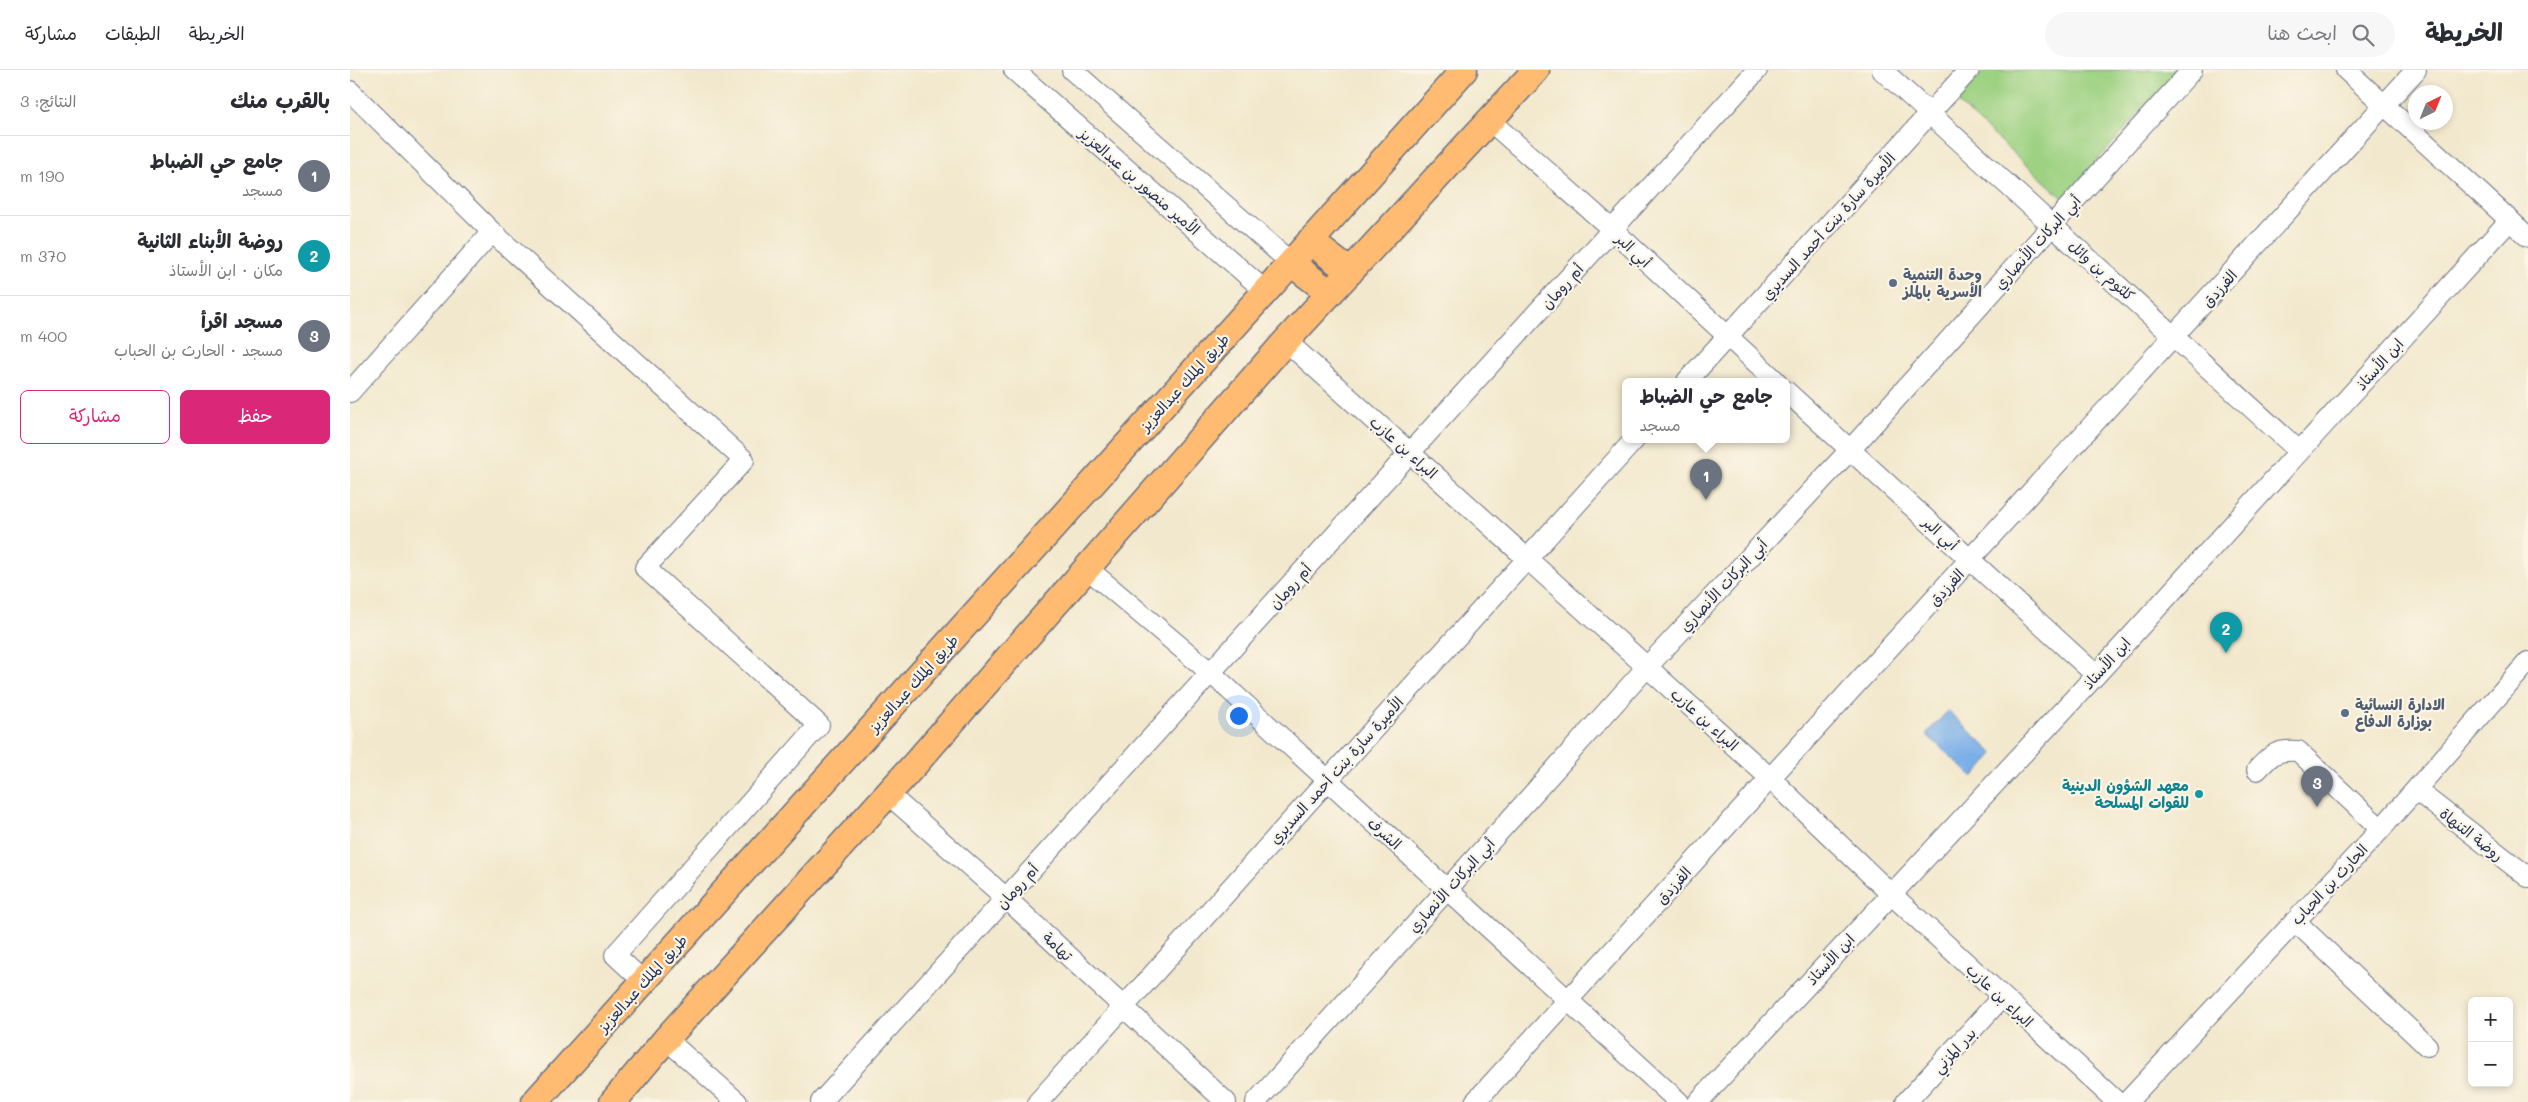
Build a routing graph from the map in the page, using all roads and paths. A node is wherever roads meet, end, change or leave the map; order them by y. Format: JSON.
{"nodes":[{"id":1,"x":1014,"y":70,"type":"edge"},
{"id":2,"x":1072,"y":70,"type":"edge"},
{"id":3,"x":1464,"y":70,"type":"edge"},
{"id":4,"x":1536,"y":70,"type":"edge"},
{"id":5,"x":1757,"y":70,"type":"edge"},
{"id":6,"x":1882,"y":70,"type":"edge"},
{"id":7,"x":1969,"y":70,"type":"edge"},
{"id":8,"x":2192,"y":70,"type":"edge"},
{"id":9,"x":2346,"y":70,"type":"edge"},
{"id":10,"x":2416,"y":70,"type":"edge"},
{"id":11,"x":350,"y":91,"type":"edge"},
{"id":12,"x":2384,"y":105,"type":"junction"},
{"id":13,"x":1930,"y":114,"type":"junction"},
{"id":14,"x":1490,"y":120,"type":"junction"},
{"id":15,"x":2510,"y":220,"type":"junction"},
{"id":16,"x":2052,"y":225,"type":"junction"},
{"id":17,"x":1613,"y":230,"type":"junction"},
{"id":18,"x":492,"y":232,"type":"junction"},
{"id":19,"x":2528,"y":237,"type":"edge"},
{"id":20,"x":1310,"y":241,"type":"junction"},
{"id":21,"x":1291,"y":263,"type":"junction"},
{"id":22,"x":1350,"y":272,"type":"junction"},
{"id":23,"x":1265,"y":291,"type":"junction"},
{"id":24,"x":1330,"y":294,"type":"junction"},
{"id":25,"x":1728,"y":337,"type":"junction"},
{"id":26,"x":2175,"y":337,"type":"junction"},
{"id":27,"x":1286,"y":341,"type":"junction"},
{"id":28,"x":1690,"y":378,"type":"edge"},
{"id":29,"x":1773,"y":378,"type":"edge"},
{"id":30,"x":350,"y":392,"type":"edge"},
{"id":31,"x":1790,"y":395,"type":"edge"},
{"id":32,"x":1631,"y":443,"type":"edge"},
{"id":33,"x":1850,"y":450,"type":"junction"},
{"id":34,"x":2299,"y":451,"type":"junction"},
{"id":35,"x":1411,"y":453,"type":"junction"},
{"id":36,"x":1528,"y":558,"type":"junction"},
{"id":37,"x":1971,"y":560,"type":"junction"},
{"id":38,"x":1088,"y":569,"type":"junction"},
{"id":39,"x":2528,"y":662,"type":"edge"},
{"id":40,"x":1647,"y":666,"type":"junction"},
{"id":41,"x":1210,"y":673,"type":"junction"},
{"id":42,"x":2096,"y":675,"type":"junction"},
{"id":43,"x":2257,"y":770,"type":"dead end"},
{"id":44,"x":1770,"y":778,"type":"junction"},
{"id":45,"x":1327,"y":780,"type":"junction"},
{"id":46,"x":2416,"y":790,"type":"junction"},
{"id":47,"x":888,"y":794,"type":"junction"},
{"id":48,"x":2381,"y":828,"type":"junction"},
{"id":49,"x":2528,"y":877,"type":"edge"},
{"id":50,"x":1447,"y":889,"type":"junction"},
{"id":51,"x":1890,"y":894,"type":"junction"},
{"id":52,"x":1006,"y":898,"type":"junction"},
{"id":53,"x":2294,"y":921,"type":"junction"},
{"id":54,"x":643,"y":981,"type":"junction"},
{"id":55,"x":2002,"y":997,"type":"junction"},
{"id":56,"x":1568,"y":999,"type":"junction"},
{"id":57,"x":1123,"y":1006,"type":"junction"},
{"id":58,"x":666,"y":1039,"type":"junction"},
{"id":59,"x":2427,"y":1046,"type":"dead end"},
{"id":60,"x":535,"y":1102,"type":"edge"},
{"id":61,"x":613,"y":1102,"type":"edge"},
{"id":62,"x":737,"y":1102,"type":"edge"},
{"id":63,"x":821,"y":1102,"type":"edge"},
{"id":64,"x":1038,"y":1102,"type":"edge"},
{"id":65,"x":1226,"y":1102,"type":"edge"},
{"id":66,"x":1256,"y":1102,"type":"edge"},
{"id":67,"x":1475,"y":1102,"type":"edge"},
{"id":68,"x":1679,"y":1102,"type":"edge"},
{"id":69,"x":1698,"y":1102,"type":"edge"},
{"id":70,"x":1906,"y":1102,"type":"edge"},
{"id":71,"x":2117,"y":1102,"type":"edge"},
{"id":72,"x":2127,"y":1102,"type":"edge"}],
"edges":[{"from":1,"to":23,"type":"street","name":"الأمير منصور بن عبدالعزيز"},
{"from":2,"to":21,"type":"street"},
{"from":3,"to":20,"type":"main road","name":"طريق الملك عبدالعزيز"},
{"from":4,"to":14,"type":"main road"},
{"from":5,"to":17,"type":"street","name":"أم رومان"},
{"from":6,"to":13,"type":"street","name":"كلثوم بن وائل"},
{"from":7,"to":13,"type":"street","name":"الأميرة سارة بنت أحمد السديري"},
{"from":8,"to":16,"type":"street","name":"أبي البركات الأنصاري"},
{"from":9,"to":12,"type":"street"},
{"from":10,"to":12,"type":"street","name":"الفرزدق"},
{"from":11,"to":18,"type":"street"},
{"from":12,"to":15,"type":"street"},
{"from":12,"to":26,"type":"street","name":"الفرزدق"},
{"from":13,"to":16,"type":"street","name":"كلثوم بن وائل"},
{"from":13,"to":25,"type":"street","name":"الأميرة سارة بنت أحمد السديري"},
{"from":14,"to":17,"type":"street","name":"أبي البر"},
{"from":14,"to":22,"type":"main road"},
{"from":15,"to":19,"type":"street"},
{"from":15,"to":34,"type":"street","name":"ابن الأستاذ"},
{"from":16,"to":26,"type":"street","name":"كلثوم بن وائل"},
{"from":16,"to":33,"type":"street","name":"أبي البركات الأنصاري"},
{"from":17,"to":25,"type":"street","name":"أبي البر"},
{"from":17,"to":35,"type":"street","name":"أم رومان"},
{"from":18,"to":30,"type":"street"},
{"from":18,"to":54,"type":"street"},
{"from":20,"to":21,"type":"main road","name":"طريق الملك عبدالعزيز"},
{"from":20,"to":22,"type":"main road"},
{"from":21,"to":23,"type":"main road","name":"طريق الملك عبدالعزيز"},
{"from":21,"to":24,"type":"main road"},
{"from":22,"to":24,"type":"main road"},
{"from":23,"to":54,"type":"main road","name":"طريق الملك عبدالعزيز"},
{"from":24,"to":27,"type":"main road"},
{"from":25,"to":28,"type":"street","name":"الأميرة سارة بنت أحمد السديري"},
{"from":25,"to":29,"type":"street","name":"أبي البر"},
{"from":26,"to":34,"type":"street","name":"كلثوم بن وائل"},
{"from":26,"to":37,"type":"street","name":"الفرزدق"},
{"from":27,"to":35,"type":"street","name":"البراء بن عازب"},
{"from":27,"to":38,"type":"main road"},
{"from":31,"to":33,"type":"street","name":"أبي البر"},
{"from":32,"to":36,"type":"street","name":"الأميرة سارة بنت أحمد السديري"},
{"from":33,"to":37,"type":"street","name":"أبي البر"},
{"from":33,"to":40,"type":"street","name":"أبي البركات الأنصاري"},
{"from":34,"to":42,"type":"street","name":"ابن الأستاذ"},
{"from":35,"to":36,"type":"street","name":"البراء بن عازب"},
{"from":35,"to":41,"type":"street","name":"أم رومان"},
{"from":36,"to":40,"type":"street","name":"البراء بن عازب"},
{"from":36,"to":45,"type":"street","name":"الأميرة سارة بنت أحمد السديري"},
{"from":37,"to":42,"type":"street","name":"أبي البر"},
{"from":37,"to":44,"type":"street","name":"الفرزدق"},
{"from":38,"to":41,"type":"street","name":"الشرف"},
{"from":38,"to":47,"type":"main road"},
{"from":39,"to":46,"type":"street","name":"الحارث بن الحباب"},
{"from":40,"to":44,"type":"street","name":"البراء بن عازب"},
{"from":40,"to":50,"type":"street","name":"أبي البركات الأنصاري"},
{"from":41,"to":45,"type":"street","name":"الشرف"},
{"from":41,"to":52,"type":"street","name":"أم رومان"},
{"from":42,"to":51,"type":"street","name":"ابن الأستاذ"},
{"from":43,"to":48,"type":"street"},
{"from":44,"to":51,"type":"street","name":"البراء بن عازب"},
{"from":44,"to":56,"type":"street","name":"الفرزدق"},
{"from":45,"to":50,"type":"street","name":"الشرف"},
{"from":45,"to":57,"type":"street","name":"الأميرة سارة بنت أحمد السديري"},
{"from":46,"to":48,"type":"street","name":"الحارث بن الحباب"},
{"from":46,"to":49,"type":"street","name":"روضة التنهاة"},
{"from":47,"to":52,"type":"street","name":"تهامة"},
{"from":47,"to":58,"type":"main road"},
{"from":48,"to":53,"type":"street","name":"الحارث بن الحباب"},
{"from":50,"to":56,"type":"street","name":"الشرف"},
{"from":50,"to":66,"type":"street","name":"أبي البركات الأنصاري"},
{"from":51,"to":55,"type":"street","name":"البراء بن عازب"},
{"from":51,"to":69,"type":"street","name":"ابن الأستاذ"},
{"from":52,"to":57,"type":"street","name":"تهامة"},
{"from":52,"to":63,"type":"street","name":"أم رومان"},
{"from":53,"to":59,"type":"street"},
{"from":53,"to":72,"type":"street","name":"الحارث بن الحباب"},
{"from":54,"to":60,"type":"main road","name":"طريق الملك عبدالعزيز"},
{"from":55,"to":70,"type":"street","name":"بدر المزني"},
{"from":55,"to":71,"type":"street","name":"البراء بن عازب"},
{"from":56,"to":67,"type":"street","name":"الفرزدق"},
{"from":56,"to":68,"type":"street","name":"الشرف"},
{"from":57,"to":64,"type":"street","name":"الأميرة سارة بنت أحمد السديري"},
{"from":57,"to":65,"type":"street","name":"تهامة"},
{"from":58,"to":61,"type":"main road"},
{"from":58,"to":62,"type":"street"}]}
